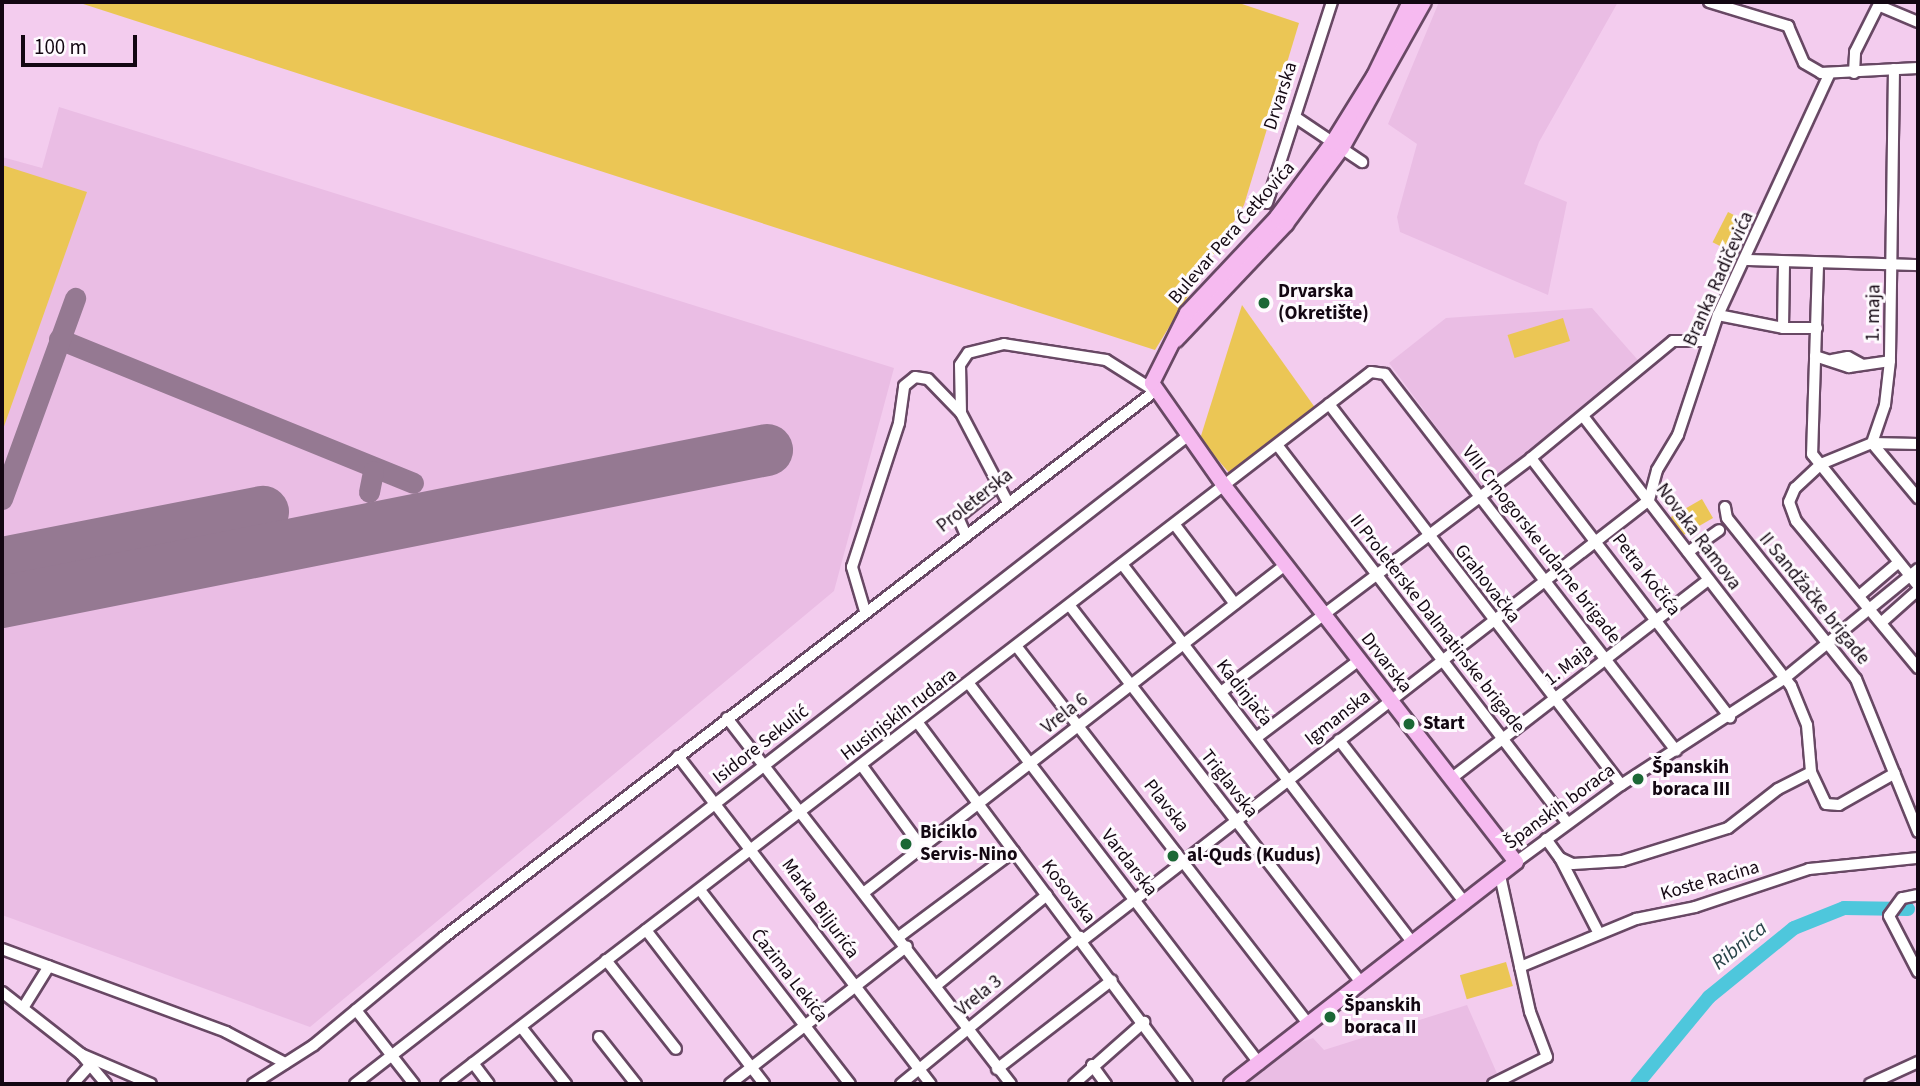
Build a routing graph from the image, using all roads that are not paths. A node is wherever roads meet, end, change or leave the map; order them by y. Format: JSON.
{"nodes":[{"id":1,"x":1332,"y":2,"type":"edge"},
{"id":2,"x":1409,"y":2,"type":"edge"},
{"id":3,"x":1424,"y":2,"type":"edge"},
{"id":4,"x":1709,"y":2,"type":"edge"},
{"id":5,"x":1880,"y":4,"type":"edge"},
{"id":6,"x":1918,"y":22,"type":"edge"},
{"id":7,"x":1918,"y":68,"type":"edge"},
{"id":8,"x":1894,"y":69,"type":"junction"},
{"id":9,"x":1854,"y":73,"type":"junction"},
{"id":10,"x":1829,"y":75,"type":"junction"},
{"id":11,"x":1294,"y":117,"type":"junction"},
{"id":12,"x":1337,"y":145,"type":"junction"},
{"id":13,"x":1362,"y":162,"type":"dead end"},
{"id":14,"x":1267,"y":203,"type":"dead end"},
{"id":15,"x":1745,"y":260,"type":"junction"},
{"id":16,"x":1784,"y":264,"type":"junction"},
{"id":17,"x":1818,"y":265,"type":"junction"},
{"id":18,"x":1892,"y":265,"type":"junction"},
{"id":19,"x":1918,"y":265,"type":"edge"},
{"id":20,"x":1718,"y":315,"type":"junction"},
{"id":21,"x":1783,"y":328,"type":"junction"},
{"id":22,"x":1817,"y":328,"type":"junction"},
{"id":23,"x":1709,"y":341,"type":"junction"},
{"id":24,"x":1815,"y":356,"type":"junction"},
{"id":25,"x":1891,"y":361,"type":"junction"},
{"id":26,"x":1371,"y":372,"type":"joint"},
{"id":27,"x":1155,"y":391,"type":"junction"},
{"id":28,"x":1329,"y":404,"type":"junction"},
{"id":29,"x":961,"y":413,"type":"junction"},
{"id":30,"x":1583,"y":416,"type":"junction"},
{"id":31,"x":1189,"y":435,"type":"junction"},
{"id":32,"x":1872,"y":443,"type":"junction"},
{"id":33,"x":1918,"y":444,"type":"edge"},
{"id":34,"x":1279,"y":446,"type":"junction"},
{"id":35,"x":1531,"y":458,"type":"junction"},
{"id":36,"x":1821,"y":464,"type":"junction"},
{"id":37,"x":997,"y":486,"type":"junction"},
{"id":38,"x":1225,"y":487,"type":"junction"},
{"id":39,"x":1481,"y":495,"type":"junction"},
{"id":40,"x":1918,"y":498,"type":"edge"},
{"id":41,"x":1649,"y":500,"type":"junction"},
{"id":42,"x":1007,"y":501,"type":"junction"},
{"id":43,"x":1724,"y":507,"type":"dead end"},
{"id":44,"x":1175,"y":525,"type":"junction"},
{"id":45,"x":1719,"y":530,"type":"dead end"},
{"id":46,"x":965,"y":533,"type":"junction"},
{"id":47,"x":1427,"y":536,"type":"junction"},
{"id":48,"x":1597,"y":540,"type":"junction"},
{"id":49,"x":1688,"y":552,"type":"junction"},
{"id":50,"x":1899,"y":562,"type":"junction"},
{"id":51,"x":1122,"y":564,"type":"junction"},
{"id":52,"x":1285,"y":565,"type":"junction"},
{"id":53,"x":1914,"y":572,"type":"edge"},
{"id":54,"x":1376,"y":574,"type":"junction"},
{"id":55,"x":1545,"y":580,"type":"junction"},
{"id":56,"x":1708,"y":580,"type":"junction"},
{"id":57,"x":1918,"y":588,"type":"edge"},
{"id":58,"x":1859,"y":596,"type":"junction"},
{"id":59,"x":1235,"y":604,"type":"junction"},
{"id":60,"x":1070,"y":606,"type":"junction"},
{"id":61,"x":1870,"y":608,"type":"junction"},
{"id":62,"x":865,"y":611,"type":"junction"},
{"id":63,"x":1324,"y":613,"type":"junction"},
{"id":64,"x":1658,"y":618,"type":"junction"},
{"id":65,"x":1494,"y":620,"type":"junction"},
{"id":66,"x":1882,"y":622,"type":"junction"},
{"id":67,"x":1828,"y":643,"type":"junction"},
{"id":68,"x":1184,"y":644,"type":"junction"},
{"id":69,"x":1017,"y":647,"type":"junction"},
{"id":70,"x":1606,"y":658,"type":"junction"},
{"id":71,"x":1359,"y":660,"type":"junction"},
{"id":72,"x":1442,"y":660,"type":"junction"},
{"id":73,"x":1918,"y":668,"type":"edge"},
{"id":74,"x":1785,"y":678,"type":"junction"},
{"id":75,"x":970,"y":685,"type":"junction"},
{"id":76,"x":1131,"y":685,"type":"junction"},
{"id":77,"x":1221,"y":692,"type":"junction"},
{"id":78,"x":1554,"y":699,"type":"junction"},
{"id":79,"x":1390,"y":700,"type":"junction"},
{"id":80,"x":1730,"y":717,"type":"junction"},
{"id":81,"x":727,"y":718,"type":"junction"},
{"id":82,"x":918,"y":723,"type":"junction"},
{"id":83,"x":1080,"y":725,"type":"junction"},
{"id":84,"x":1256,"y":738,"type":"junction"},
{"id":85,"x":1503,"y":738,"type":"junction"},
{"id":86,"x":1339,"y":740,"type":"junction"},
{"id":87,"x":1676,"y":751,"type":"junction"},
{"id":88,"x":678,"y":756,"type":"junction"},
{"id":89,"x":1029,"y":764,"type":"junction"},
{"id":90,"x":764,"y":765,"type":"junction"},
{"id":91,"x":862,"y":766,"type":"junction"},
{"id":92,"x":1811,"y":772,"type":"junction"},
{"id":93,"x":1895,"y":773,"type":"junction"},
{"id":94,"x":1452,"y":778,"type":"junction"},
{"id":95,"x":1288,"y":780,"type":"junction"},
{"id":96,"x":1621,"y":785,"type":"junction"},
{"id":97,"x":716,"y":802,"type":"junction"},
{"id":98,"x":977,"y":804,"type":"junction"},
{"id":99,"x":801,"y":810,"type":"junction"},
{"id":100,"x":1236,"y":821,"type":"junction"},
{"id":101,"x":1566,"y":823,"type":"junction"},
{"id":102,"x":1918,"y":832,"type":"edge"},
{"id":103,"x":1546,"y":839,"type":"junction"},
{"id":104,"x":752,"y":847,"type":"junction"},
{"id":105,"x":922,"y":848,"type":"junction"},
{"id":106,"x":1014,"y":851,"type":"junction"},
{"id":107,"x":1560,"y":858,"type":"junction"},
{"id":108,"x":1918,"y":858,"type":"edge"},
{"id":109,"x":1186,"y":859,"type":"junction"},
{"id":110,"x":1516,"y":862,"type":"junction"},
{"id":111,"x":1500,"y":875,"type":"junction"},
{"id":112,"x":700,"y":890,"type":"junction"},
{"id":113,"x":866,"y":891,"type":"junction"},
{"id":114,"x":1047,"y":895,"type":"junction"},
{"id":115,"x":1918,"y":895,"type":"edge"},
{"id":116,"x":1134,"y":899,"type":"junction"},
{"id":117,"x":1464,"y":902,"type":"junction"},
{"id":118,"x":646,"y":930,"type":"junction"},
{"id":119,"x":1598,"y":932,"type":"junction"},
{"id":120,"x":1081,"y":938,"type":"junction"},
{"id":121,"x":903,"y":941,"type":"junction"},
{"id":122,"x":1413,"y":943,"type":"junction"},
{"id":123,"x":2,"y":949,"type":"edge"},
{"id":124,"x":606,"y":960,"type":"junction"},
{"id":125,"x":49,"y":966,"type":"junction"},
{"id":126,"x":1520,"y":967,"type":"junction"},
{"id":127,"x":1918,"y":972,"type":"edge"},
{"id":128,"x":1112,"y":980,"type":"junction"},
{"id":129,"x":1361,"y":983,"type":"junction"},
{"id":130,"x":937,"y":985,"type":"junction"},
{"id":131,"x":855,"y":986,"type":"junction"},
{"id":132,"x":2,"y":992,"type":"edge"},
{"id":133,"x":23,"y":1008,"type":"junction"},
{"id":134,"x":356,"y":1010,"type":"junction"},
{"id":135,"x":1144,"y":1022,"type":"junction"},
{"id":136,"x":1308,"y":1024,"type":"junction"},
{"id":137,"x":805,"y":1025,"type":"junction"},
{"id":138,"x":521,"y":1027,"type":"junction"},
{"id":139,"x":968,"y":1028,"type":"junction"},
{"id":140,"x":599,"y":1037,"type":"dead end"},
{"id":141,"x":676,"y":1049,"type":"dead end"},
{"id":142,"x":81,"y":1054,"type":"junction"},
{"id":143,"x":391,"y":1054,"type":"junction"},
{"id":144,"x":1918,"y":1062,"type":"edge"},
{"id":145,"x":285,"y":1063,"type":"junction"},
{"id":146,"x":473,"y":1063,"type":"junction"},
{"id":147,"x":1260,"y":1063,"type":"junction"},
{"id":148,"x":1092,"y":1065,"type":"junction"},
{"id":149,"x":89,"y":1066,"type":"junction"},
{"id":150,"x":751,"y":1068,"type":"junction"},
{"id":151,"x":919,"y":1069,"type":"junction"},
{"id":152,"x":997,"y":1069,"type":"junction"},
{"id":153,"x":1237,"y":1082,"type":"edge"},
{"id":154,"x":73,"y":1084,"type":"edge"},
{"id":155,"x":106,"y":1084,"type":"edge"},
{"id":156,"x":151,"y":1084,"type":"edge"},
{"id":157,"x":253,"y":1084,"type":"edge"},
{"id":158,"x":355,"y":1084,"type":"edge"},
{"id":159,"x":414,"y":1084,"type":"edge"},
{"id":160,"x":446,"y":1084,"type":"edge"},
{"id":161,"x":489,"y":1084,"type":"edge"},
{"id":162,"x":566,"y":1084,"type":"edge"},
{"id":163,"x":636,"y":1084,"type":"edge"},
{"id":164,"x":730,"y":1084,"type":"edge"},
{"id":165,"x":764,"y":1084,"type":"edge"},
{"id":166,"x":850,"y":1084,"type":"edge"},
{"id":167,"x":901,"y":1084,"type":"edge"},
{"id":168,"x":931,"y":1084,"type":"edge"},
{"id":169,"x":1011,"y":1084,"type":"edge"},
{"id":170,"x":1074,"y":1084,"type":"edge"},
{"id":171,"x":1107,"y":1084,"type":"edge"},
{"id":172,"x":1187,"y":1084,"type":"edge"},
{"id":173,"x":1493,"y":1084,"type":"edge"},
{"id":174,"x":1870,"y":1084,"type":"edge"}],
"edges":[{"from":1,"to":11,"type":"street","name":"Drvarska"},
{"from":2,"to":12,"type":"main road","name":"Bulevar Pera Ćetkovića"},
{"from":3,"to":12,"type":"main road","name":"Bulevar Pera Ćetkovića"},
{"from":4,"to":10,"type":"street"},
{"from":5,"to":6,"type":"street"},
{"from":5,"to":9,"type":"street"},
{"from":7,"to":8,"type":"street"},
{"from":8,"to":9,"type":"street"},
{"from":8,"to":18,"type":"street","name":"1. maja"},
{"from":9,"to":10,"type":"street"},
{"from":10,"to":15,"type":"street","name":"Branka Radičevića"},
{"from":11,"to":12,"type":"street"},
{"from":11,"to":14,"type":"street","name":"Drvarska"},
{"from":12,"to":13,"type":"street"},
{"from":12,"to":27,"type":"main road","name":"Bulevar Pera Ćetkovića"},
{"from":15,"to":16,"type":"street"},
{"from":15,"to":20,"type":"street","name":"Branka Radičevića"},
{"from":16,"to":17,"type":"street"},
{"from":16,"to":21,"type":"street"},
{"from":17,"to":18,"type":"street"},
{"from":17,"to":22,"type":"street"},
{"from":18,"to":19,"type":"street"},
{"from":18,"to":25,"type":"street","name":"1. maja"},
{"from":20,"to":21,"type":"street"},
{"from":20,"to":23,"type":"street","name":"Branka Radičevića"},
{"from":21,"to":22,"type":"street"},
{"from":22,"to":24,"type":"street"},
{"from":23,"to":30,"type":"street"},
{"from":23,"to":41,"type":"street","name":"Branka Radičevića"},
{"from":24,"to":25,"type":"street"},
{"from":24,"to":36,"type":"street"},
{"from":25,"to":32,"type":"street","name":"1. maja"},
{"from":26,"to":28,"type":"street","name":"Husinjskih rudara"},
{"from":26,"to":39,"type":"street","name":"VIII Crnogorske udarne brigade"},
{"from":27,"to":29,"type":"street"},
{"from":27,"to":31,"type":"main road"},
{"from":27,"to":42,"type":"street","name":"Proleterska"},
{"from":28,"to":34,"type":"street","name":"Husinjskih rudara"},
{"from":28,"to":47,"type":"street","name":"Grahovačka"},
{"from":29,"to":37,"type":"street"},
{"from":29,"to":62,"type":"street"},
{"from":30,"to":35,"type":"street"},
{"from":30,"to":41,"type":"street","name":"Novaka Ramova"},
{"from":31,"to":38,"type":"main road"},
{"from":31,"to":90,"type":"street","name":"Isidore Sekulić"},
{"from":32,"to":33,"type":"street"},
{"from":32,"to":36,"type":"street"},
{"from":32,"to":40,"type":"street"},
{"from":34,"to":38,"type":"street","name":"Husinjskih rudara"},
{"from":34,"to":54,"type":"street","name":"II Proleterske Dalmatinske brigade"},
{"from":35,"to":39,"type":"street"},
{"from":35,"to":48,"type":"street","name":"Petra Kočića"},
{"from":36,"to":50,"type":"street"},
{"from":36,"to":58,"type":"street"},
{"from":37,"to":42,"type":"street"},
{"from":37,"to":46,"type":"street"},
{"from":38,"to":44,"type":"street","name":"Husinjskih rudara"},
{"from":38,"to":52,"type":"main road","name":"Drvarska"},
{"from":39,"to":47,"type":"street"},
{"from":39,"to":55,"type":"street","name":"VIII Crnogorske udarne brigade"},
{"from":41,"to":48,"type":"street","name":"Igmanska"},
{"from":41,"to":49,"type":"street","name":"Novaka Ramova"},
{"from":42,"to":46,"type":"street","name":"Proleterska"},
{"from":43,"to":67,"type":"street","name":"II Sandžačke brigade"},
{"from":44,"to":51,"type":"street","name":"Husinjskih rudara"},
{"from":44,"to":59,"type":"street"},
{"from":45,"to":49,"type":"street"},
{"from":46,"to":62,"type":"street","name":"Proleterska"},
{"from":47,"to":54,"type":"street"},
{"from":47,"to":65,"type":"street","name":"Grahovačka"},
{"from":48,"to":55,"type":"street","name":"Igmanska"},
{"from":48,"to":64,"type":"street","name":"Petra Kočića"},
{"from":49,"to":56,"type":"street","name":"Novaka Ramova"},
{"from":50,"to":53,"type":"street"},
{"from":50,"to":58,"type":"street"},
{"from":51,"to":60,"type":"street","name":"Husinjskih rudara"},
{"from":51,"to":68,"type":"street","name":"Kadinjača"},
{"from":52,"to":59,"type":"street","name":"Vrela 6"},
{"from":52,"to":63,"type":"main road","name":"Drvarska"},
{"from":53,"to":57,"type":"street"},
{"from":53,"to":61,"type":"street","name":"Španskih boraca"},
{"from":54,"to":63,"type":"street"},
{"from":54,"to":72,"type":"street","name":"II Proleterske Dalmatinske brigade"},
{"from":55,"to":65,"type":"street","name":"Igmanska"},
{"from":55,"to":70,"type":"street","name":"VIII Crnogorske udarne brigade"},
{"from":56,"to":64,"type":"street","name":"1. Maja"},
{"from":56,"to":74,"type":"street","name":"Novaka Ramova"},
{"from":57,"to":66,"type":"street"},
{"from":58,"to":61,"type":"street"},
{"from":59,"to":68,"type":"street","name":"Vrela 6"},
{"from":60,"to":69,"type":"street","name":"Husinjskih rudara"},
{"from":60,"to":76,"type":"street","name":"Triglavska"},
{"from":61,"to":66,"type":"street"},
{"from":61,"to":67,"type":"street","name":"Španskih boraca"},
{"from":62,"to":81,"type":"street","name":"Proleterska"},
{"from":63,"to":71,"type":"main road","name":"Drvarska"},
{"from":63,"to":77,"type":"street"},
{"from":64,"to":70,"type":"street","name":"1. Maja"},
{"from":64,"to":80,"type":"street","name":"Petra Kočića"},
{"from":65,"to":72,"type":"street","name":"Igmanska"},
{"from":65,"to":78,"type":"street","name":"Grahovačka"},
{"from":66,"to":73,"type":"street"},
{"from":67,"to":74,"type":"street","name":"Španskih boraca"},
{"from":67,"to":93,"type":"street","name":"II Sandžačke brigade"},
{"from":68,"to":76,"type":"street","name":"Vrela 6"},
{"from":68,"to":77,"type":"street","name":"Kadinjača"},
{"from":69,"to":75,"type":"street","name":"Husinjskih rudara"},
{"from":69,"to":83,"type":"street","name":"Plavska"},
{"from":70,"to":78,"type":"street","name":"1. Maja"},
{"from":70,"to":87,"type":"street","name":"VIII Crnogorske udarne brigade"},
{"from":71,"to":79,"type":"main road","name":"Drvarska"},
{"from":71,"to":84,"type":"street"},
{"from":72,"to":79,"type":"street","name":"Igmanska"},
{"from":72,"to":85,"type":"street","name":"II Proleterske Dalmatinske brigade"},
{"from":74,"to":80,"type":"street","name":"Španskih boraca"},
{"from":74,"to":92,"type":"street","name":"Novaka Ramova"},
{"from":75,"to":82,"type":"street","name":"Husinjskih rudara"},
{"from":75,"to":89,"type":"street","name":"Vardarska"},
{"from":76,"to":83,"type":"street","name":"Vrela 6"},
{"from":76,"to":100,"type":"street","name":"Triglavska"},
{"from":77,"to":84,"type":"street","name":"Kadinjača"},
{"from":78,"to":85,"type":"street","name":"1. Maja"},
{"from":78,"to":96,"type":"street","name":"Grahovačka"},
{"from":79,"to":86,"type":"street","name":"Igmanska"},
{"from":79,"to":94,"type":"main road","name":"Drvarska"},
{"from":80,"to":87,"type":"street","name":"Španskih boraca"},
{"from":81,"to":88,"type":"street","name":"Proleterska"},
{"from":81,"to":90,"type":"street"},
{"from":82,"to":91,"type":"street","name":"Husinjskih rudara"},
{"from":82,"to":98,"type":"street","name":"Kosovska"},
{"from":83,"to":89,"type":"street","name":"Vrela 6"},
{"from":83,"to":109,"type":"street","name":"Plavska"},
{"from":84,"to":95,"type":"street","name":"Kadinjača"},
{"from":85,"to":94,"type":"street","name":"1. Maja"},
{"from":85,"to":101,"type":"street","name":"II Proleterske Dalmatinske brigade"},
{"from":86,"to":95,"type":"street","name":"Igmanska"},
{"from":86,"to":117,"type":"street"},
{"from":87,"to":96,"type":"street","name":"Španskih boraca"},
{"from":88,"to":97,"type":"street","name":"Marka Biljurića"},
{"from":88,"to":134,"type":"street","name":"Proleterska"},
{"from":89,"to":98,"type":"street","name":"Vrela 6"},
{"from":89,"to":116,"type":"street","name":"Vardarska"},
{"from":90,"to":97,"type":"street","name":"Isidore Sekulić"},
{"from":90,"to":99,"type":"street"},
{"from":91,"to":99,"type":"street","name":"Husinjskih rudara"},
{"from":91,"to":105,"type":"street"},
{"from":92,"to":93,"type":"street"},
{"from":92,"to":107,"type":"street"},
{"from":93,"to":102,"type":"street","name":"II Sandžačke brigade"},
{"from":94,"to":110,"type":"main road","name":"Drvarska"},
{"from":95,"to":100,"type":"street","name":"Igmanska"},
{"from":95,"to":122,"type":"street","name":"Kadinjača"},
{"from":96,"to":101,"type":"street","name":"Španskih boraca"},
{"from":97,"to":104,"type":"street","name":"Marka Biljurića"},
{"from":97,"to":143,"type":"street","name":"Isidore Sekulić"},
{"from":98,"to":105,"type":"street","name":"Vrela 6"},
{"from":98,"to":106,"type":"street","name":"Kosovska"},
{"from":99,"to":104,"type":"street","name":"Husinjskih rudara"},
{"from":99,"to":113,"type":"street"},
{"from":100,"to":109,"type":"street","name":"Igmanska"},
{"from":100,"to":129,"type":"street","name":"Triglavska"},
{"from":101,"to":103,"type":"street","name":"Španskih boraca"},
{"from":103,"to":107,"type":"street"},
{"from":103,"to":110,"type":"street","name":"Španskih boraca"},
{"from":104,"to":112,"type":"street","name":"Husinjskih rudara"},
{"from":104,"to":131,"type":"street","name":"Marka Biljurića"},
{"from":105,"to":113,"type":"street","name":"Vrela 6"},
{"from":106,"to":114,"type":"street","name":"Kosovska"},
{"from":106,"to":121,"type":"street"},
{"from":107,"to":119,"type":"street"},
{"from":108,"to":119,"type":"street","name":"Koste Racina"},
{"from":109,"to":116,"type":"street","name":"Igmanska"},
{"from":109,"to":136,"type":"street","name":"Plavska"},
{"from":110,"to":111,"type":"main road","name":"Španskih boraca"},
{"from":111,"to":117,"type":"main road","name":"Španskih boraca"},
{"from":111,"to":126,"type":"street"},
{"from":112,"to":118,"type":"street","name":"Husinjskih rudara"},
{"from":112,"to":137,"type":"street","name":"Ćazima Lekića"},
{"from":113,"to":121,"type":"street"},
{"from":114,"to":120,"type":"street","name":"Kosovska"},
{"from":114,"to":130,"type":"street"},
{"from":115,"to":127,"type":"street"},
{"from":116,"to":120,"type":"street","name":"Igmanska"},
{"from":116,"to":147,"type":"street","name":"Vardarska"},
{"from":117,"to":122,"type":"main road","name":"Španskih boraca"},
{"from":118,"to":124,"type":"street","name":"Husinjskih rudara"},
{"from":118,"to":150,"type":"street"},
{"from":119,"to":126,"type":"street","name":"Koste Racina"},
{"from":120,"to":128,"type":"street","name":"Kosovska"},
{"from":120,"to":139,"type":"street","name":"Vrela 3"},
{"from":121,"to":130,"type":"street"},
{"from":121,"to":131,"type":"street"},
{"from":122,"to":129,"type":"main road","name":"Španskih boraca"},
{"from":123,"to":125,"type":"street"},
{"from":124,"to":138,"type":"street","name":"Husinjskih rudara"},
{"from":124,"to":141,"type":"street"},
{"from":125,"to":133,"type":"street"},
{"from":125,"to":145,"type":"street"},
{"from":126,"to":173,"type":"street"},
{"from":128,"to":135,"type":"street","name":"Kosovska"},
{"from":128,"to":152,"type":"street"},
{"from":129,"to":136,"type":"main road","name":"Španskih boraca"},
{"from":130,"to":139,"type":"street"},
{"from":131,"to":137,"type":"street"},
{"from":131,"to":151,"type":"street","name":"Marka Biljurića"},
{"from":132,"to":133,"type":"street"},
{"from":133,"to":142,"type":"street"},
{"from":134,"to":143,"type":"street"},
{"from":134,"to":145,"type":"street","name":"Proleterska"},
{"from":135,"to":148,"type":"street"},
{"from":135,"to":172,"type":"street","name":"Kosovska"},
{"from":136,"to":147,"type":"main road","name":"Španskih boraca"},
{"from":137,"to":150,"type":"street"},
{"from":137,"to":166,"type":"street","name":"Ćazima Lekića"},
{"from":138,"to":146,"type":"street","name":"Husinjskih rudara"},
{"from":138,"to":162,"type":"street"},
{"from":139,"to":151,"type":"street","name":"Vrela 3"},
{"from":139,"to":152,"type":"street"},
{"from":140,"to":163,"type":"street"},
{"from":142,"to":149,"type":"street"},
{"from":142,"to":156,"type":"street"},
{"from":143,"to":158,"type":"street","name":"Isidore Sekulić"},
{"from":143,"to":159,"type":"street"},
{"from":144,"to":174,"type":"street"},
{"from":145,"to":157,"type":"street","name":"Proleterska"},
{"from":146,"to":160,"type":"street","name":"Husinjskih rudara"},
{"from":146,"to":161,"type":"street"},
{"from":147,"to":153,"type":"main road","name":"Španskih boraca"},
{"from":148,"to":170,"type":"street"},
{"from":148,"to":171,"type":"street"},
{"from":149,"to":154,"type":"street"},
{"from":149,"to":155,"type":"street"},
{"from":150,"to":164,"type":"street"},
{"from":150,"to":165,"type":"street"},
{"from":151,"to":167,"type":"street","name":"Vrela 3"},
{"from":151,"to":168,"type":"street","name":"Marka Biljurića"},
{"from":152,"to":169,"type":"street"}]}
